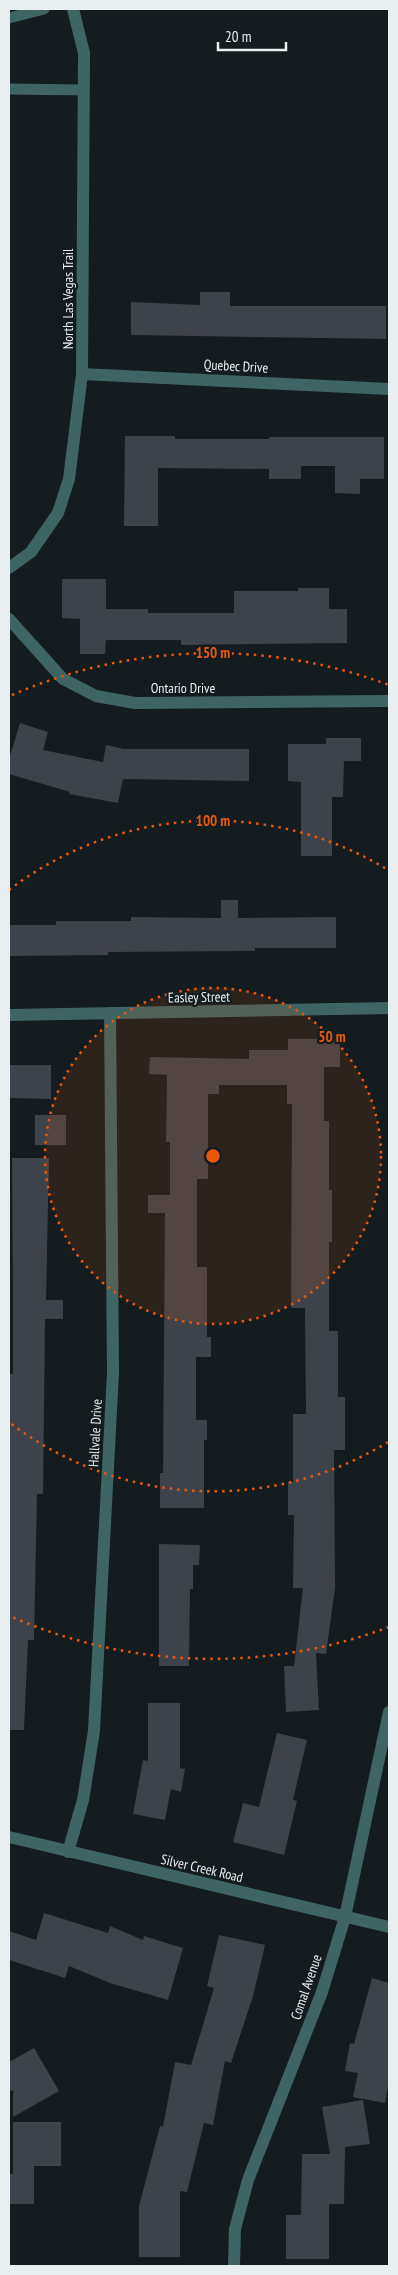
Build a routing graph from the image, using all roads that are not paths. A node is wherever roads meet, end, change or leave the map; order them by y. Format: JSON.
{"nodes":[{"id":1,"x":44,"y":9,"type":"edge"},
{"id":2,"x":73,"y":9,"type":"edge"},
{"id":3,"x":9,"y":18,"type":"edge"},
{"id":4,"x":9,"y":89,"type":"edge"},
{"id":5,"x":84,"y":90,"type":"junction"},
{"id":6,"x":82,"y":374,"type":"junction"},
{"id":7,"x":389,"y":389,"type":"edge"},
{"id":8,"x":9,"y":568,"type":"edge"},
{"id":9,"x":9,"y":619,"type":"edge"},
{"id":10,"x":389,"y":701,"type":"edge"},
{"id":11,"x":389,"y":1008,"type":"edge"},
{"id":12,"x":110,"y":1013,"type":"junction"},
{"id":13,"x":9,"y":1015,"type":"edge"},
{"id":14,"x":389,"y":1712,"type":"edge"},
{"id":15,"x":9,"y":1837,"type":"edge"},
{"id":16,"x":68,"y":1852,"type":"junction"},
{"id":17,"x":344,"y":1917,"type":"junction"},
{"id":18,"x":389,"y":1927,"type":"edge"},
{"id":19,"x":234,"y":2266,"type":"edge"}],
"edges":[{"from":1,"to":3,"type":"lane"},
{"from":2,"to":5,"type":"street","name":"North Las Vegas Trail"},
{"from":4,"to":5,"type":"lane"},
{"from":5,"to":6,"type":"street","name":"North Las Vegas Trail"},
{"from":6,"to":7,"type":"street","name":"Quebec Drive"},
{"from":6,"to":8,"type":"street","name":"North Las Vegas Trail"},
{"from":9,"to":10,"type":"street","name":"Ontario Drive"},
{"from":11,"to":12,"type":"street","name":"Easley Street"},
{"from":12,"to":13,"type":"street","name":"Easley Street"},
{"from":12,"to":16,"type":"street","name":"Hallvale Drive"},
{"from":14,"to":17,"type":"street","name":"Comal Avenue"},
{"from":15,"to":16,"type":"street","name":"Silver Creek Road"},
{"from":16,"to":17,"type":"street","name":"Silver Creek Road"},
{"from":17,"to":18,"type":"street","name":"Silver Creek Road"},
{"from":17,"to":19,"type":"street","name":"Comal Avenue"}]}
